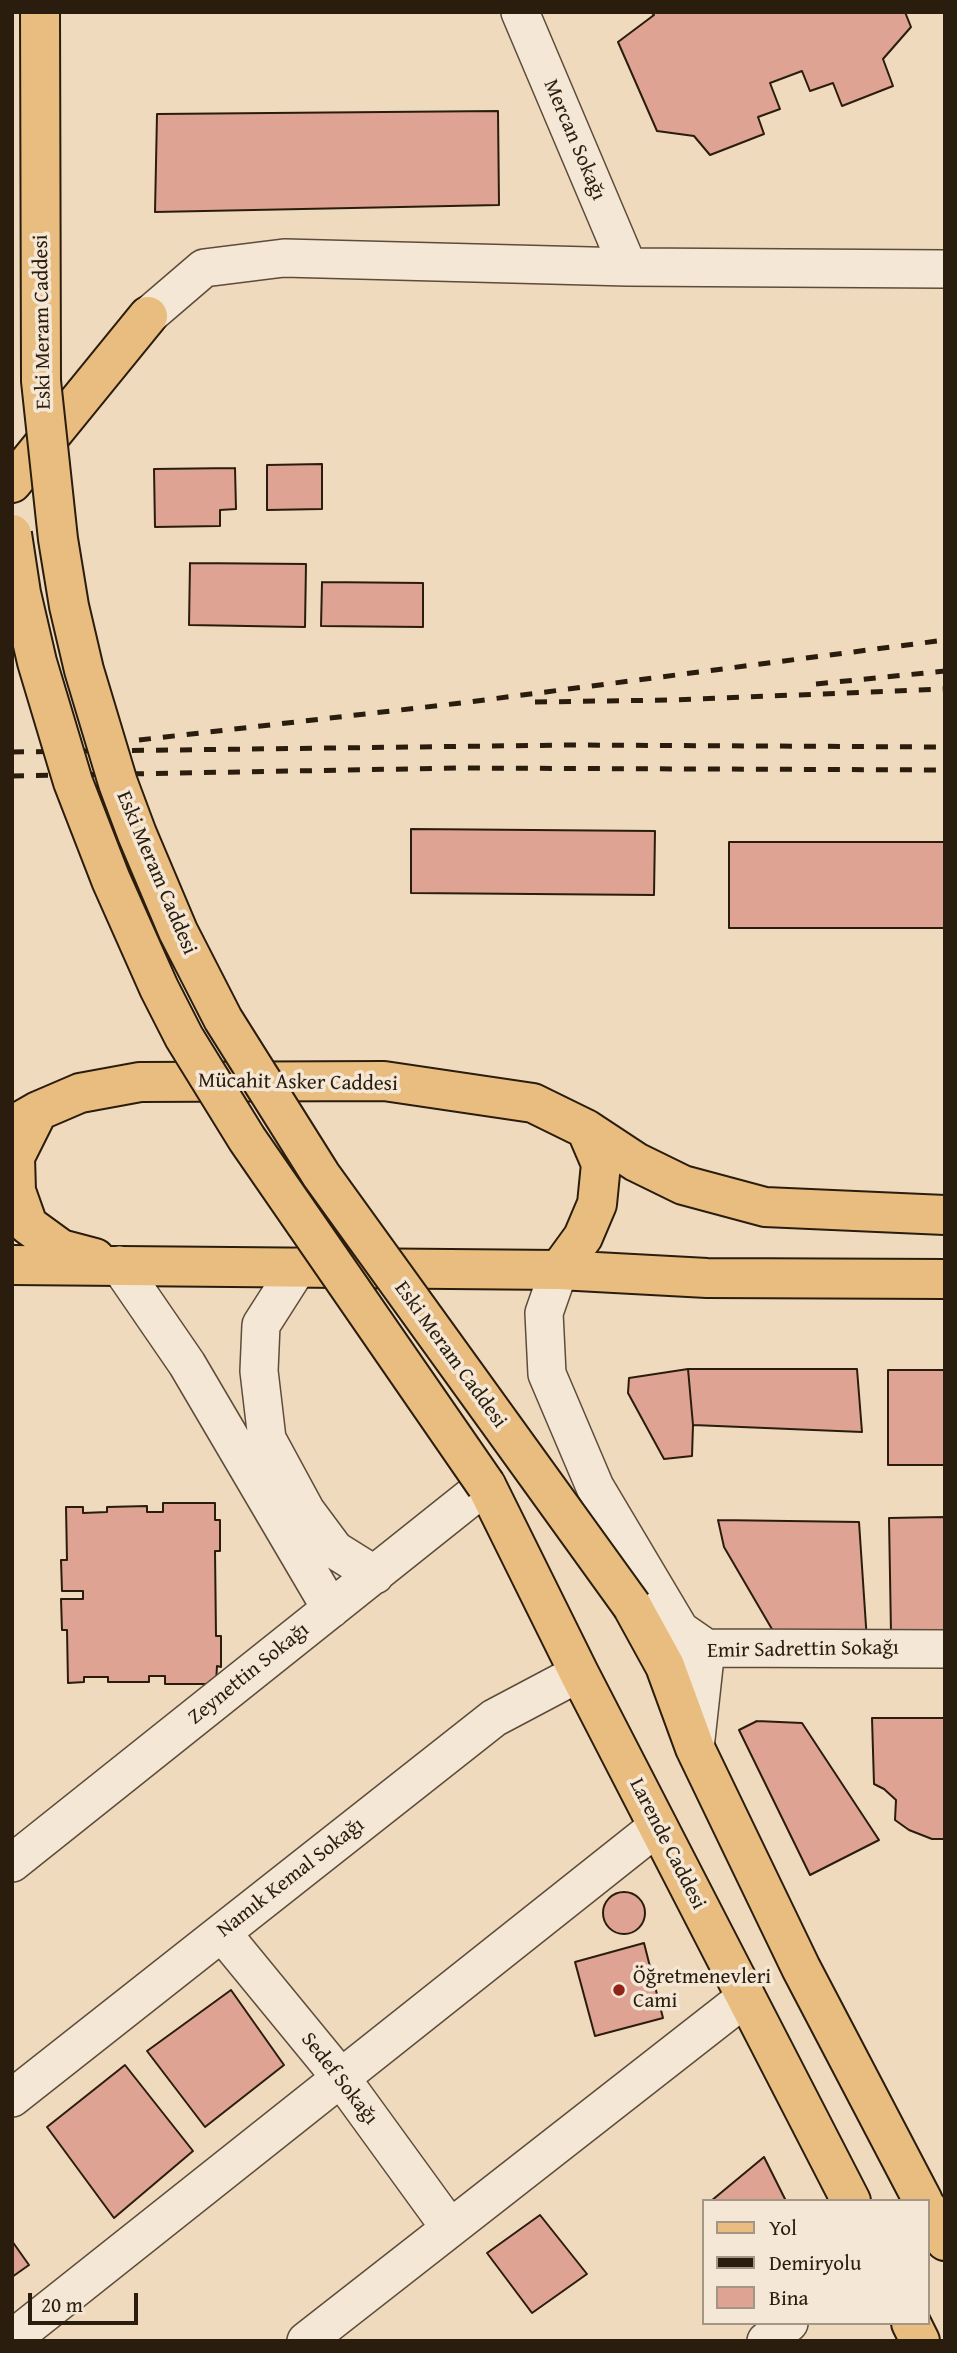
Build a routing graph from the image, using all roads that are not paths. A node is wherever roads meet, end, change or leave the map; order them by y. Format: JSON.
{"nodes":[{"id":1,"x":40,"y":12,"type":"edge"},
{"id":2,"x":520,"y":12,"type":"edge"},
{"id":3,"x":628,"y":267,"type":"junction"},
{"id":4,"x":945,"y":269,"type":"edge"},
{"id":5,"x":148,"y":316,"type":"joint"},
{"id":6,"x":12,"y":483,"type":"edge"},
{"id":7,"x":12,"y":534,"type":"edge"},
{"id":8,"x":25,"y":1119,"type":"edge"},
{"id":9,"x":586,"y":1129,"type":"junction"},
{"id":10,"x":945,"y":1215,"type":"edge"},
{"id":11,"x":12,"y":1265,"type":"edge"},
{"id":12,"x":119,"y":1265,"type":"junction"},
{"id":13,"x":298,"y":1267,"type":"junction"},
{"id":14,"x":559,"y":1270,"type":"junction"},
{"id":15,"x":945,"y":1279,"type":"edge"},
{"id":16,"x":486,"y":1485,"type":"junction"},
{"id":17,"x":374,"y":1574,"type":"junction"},
{"id":18,"x":331,"y":1609,"type":"junction"},
{"id":19,"x":706,"y":1648,"type":"junction"},
{"id":20,"x":945,"y":1649,"type":"edge"},
{"id":21,"x":665,"y":1666,"type":"junction"},
{"id":22,"x":579,"y":1673,"type":"junction"},
{"id":23,"x":695,"y":1748,"type":"junction"},
{"id":24,"x":658,"y":1826,"type":"junction"},
{"id":25,"x":12,"y":1863,"type":"edge"},
{"id":26,"x":222,"y":1933,"type":"junction"},
{"id":27,"x":746,"y":1997,"type":"junction"},
{"id":28,"x":341,"y":2078,"type":"junction"},
{"id":29,"x":12,"y":2098,"type":"edge"},
{"id":30,"x":850,"y":2199,"type":"edge"},
{"id":31,"x":922,"y":2199,"type":"edge"},
{"id":32,"x":929,"y":2212,"type":"edge"},
{"id":33,"x":450,"y":2228,"type":"junction"},
{"id":34,"x":945,"y":2241,"type":"edge"},
{"id":35,"x":786,"y":2325,"type":"edge"},
{"id":36,"x":912,"y":2325,"type":"edge"},
{"id":37,"x":12,"y":2339,"type":"edge"},
{"id":38,"x":306,"y":2341,"type":"edge"},
{"id":39,"x":766,"y":2341,"type":"edge"},
{"id":40,"x":920,"y":2341,"type":"edge"}],
"edges":[{"from":1,"to":21,"type":"main road","name":"Eski Meram Caddesi","bridge":true},
{"from":2,"to":3,"type":"street","name":"Mercan Sokağı"},
{"from":3,"to":4,"type":"street"},
{"from":3,"to":5,"type":"street"},
{"from":5,"to":6,"type":"main road"},
{"from":7,"to":16,"type":"main road","name":"Eski Meram Caddesi","bridge":true},
{"from":8,"to":9,"type":"main road","name":"Mücahit Asker Caddesi"},
{"from":8,"to":12,"type":"main road"},
{"from":9,"to":10,"type":"main road","name":"Mücahit Asker Caddesi"},
{"from":9,"to":14,"type":"main road"},
{"from":11,"to":12,"type":"main road"},
{"from":12,"to":13,"type":"main road"},
{"from":12,"to":18,"type":"street"},
{"from":13,"to":14,"type":"main road"},
{"from":13,"to":17,"type":"street"},
{"from":14,"to":15,"type":"main road"},
{"from":14,"to":19,"type":"street"},
{"from":16,"to":17,"type":"street","name":"Zeynettin Sokağı"},
{"from":16,"to":22,"type":"main road","name":"Larende Caddesi"},
{"from":17,"to":18,"type":"street","name":"Zeynettin Sokağı"},
{"from":18,"to":25,"type":"street","name":"Zeynettin Sokağı"},
{"from":19,"to":20,"type":"street","name":"Emir Sadrettin Sokağı"},
{"from":19,"to":21,"type":"street","name":"Emir Sadrettin Sokağı"},
{"from":19,"to":23,"type":"street"},
{"from":21,"to":23,"type":"main road"},
{"from":22,"to":24,"type":"main road","name":"Larende Caddesi"},
{"from":22,"to":26,"type":"street","name":"Namık Kemal Sokağı"},
{"from":23,"to":31,"type":"main road"},
{"from":24,"to":27,"type":"main road","name":"Larende Caddesi"},
{"from":24,"to":28,"type":"street"},
{"from":26,"to":28,"type":"street","name":"Sedef Sokağı"},
{"from":26,"to":29,"type":"street","name":"Namık Kemal Sokağı"},
{"from":27,"to":30,"type":"main road","name":"Larende Caddesi"},
{"from":27,"to":33,"type":"street"},
{"from":28,"to":33,"type":"street","name":"Sedef Sokağı"},
{"from":28,"to":37,"type":"street"},
{"from":32,"to":34,"type":"main road"},
{"from":33,"to":38,"type":"street"},
{"from":35,"to":39,"type":"street"},
{"from":36,"to":40,"type":"main road"}]}
